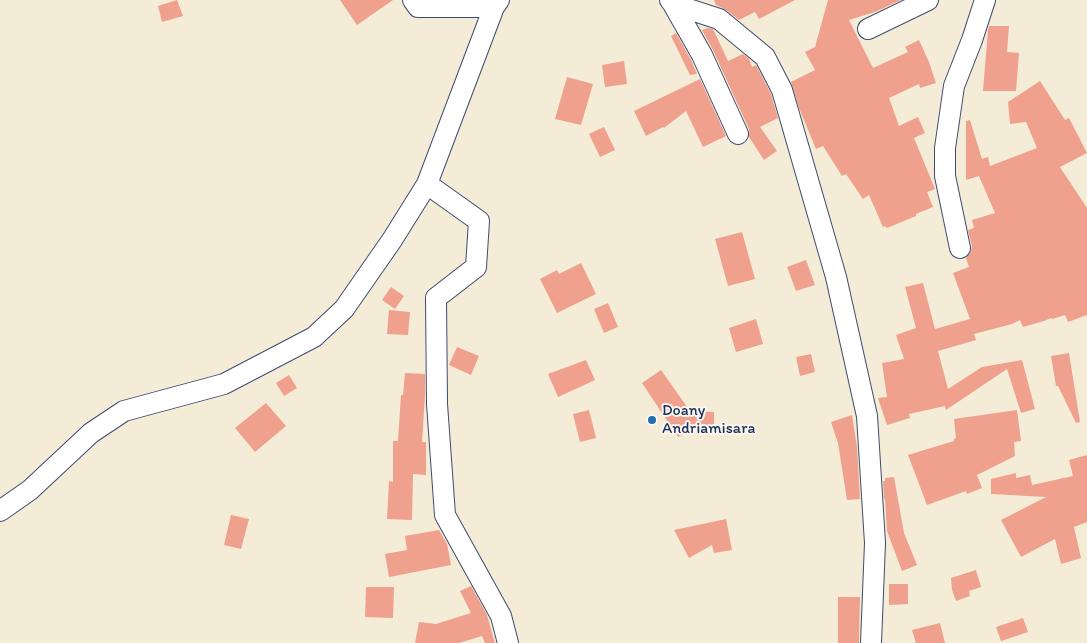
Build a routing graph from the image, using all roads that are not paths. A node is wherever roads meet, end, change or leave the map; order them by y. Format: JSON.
{"nodes":[{"id":1,"x":413,"y":0,"type":"edge"},
{"id":2,"x":928,"y":0,"type":"edge"},
{"id":3,"x":985,"y":0,"type":"edge"},
{"id":4,"x":672,"y":2,"type":"edge"},
{"id":5,"x":497,"y":3,"type":"edge"},
{"id":6,"x":868,"y":28,"type":"dead end"},
{"id":7,"x":738,"y":134,"type":"dead end"},
{"id":8,"x":427,"y":184,"type":"junction"},
{"id":9,"x":960,"y":248,"type":"dead end"},
{"id":10,"x":0,"y":511,"type":"edge"},
{"id":11,"x":508,"y":643,"type":"edge"},
{"id":12,"x":871,"y":643,"type":"edge"}],
"edges":[{"from":1,"to":5,"type":"street"},
{"from":2,"to":6,"type":"street"},
{"from":3,"to":9,"type":"street"},
{"from":4,"to":7,"type":"street"},
{"from":4,"to":12,"type":"street"},
{"from":5,"to":8,"type":"street"},
{"from":8,"to":10,"type":"street"},
{"from":8,"to":11,"type":"street"}]}
